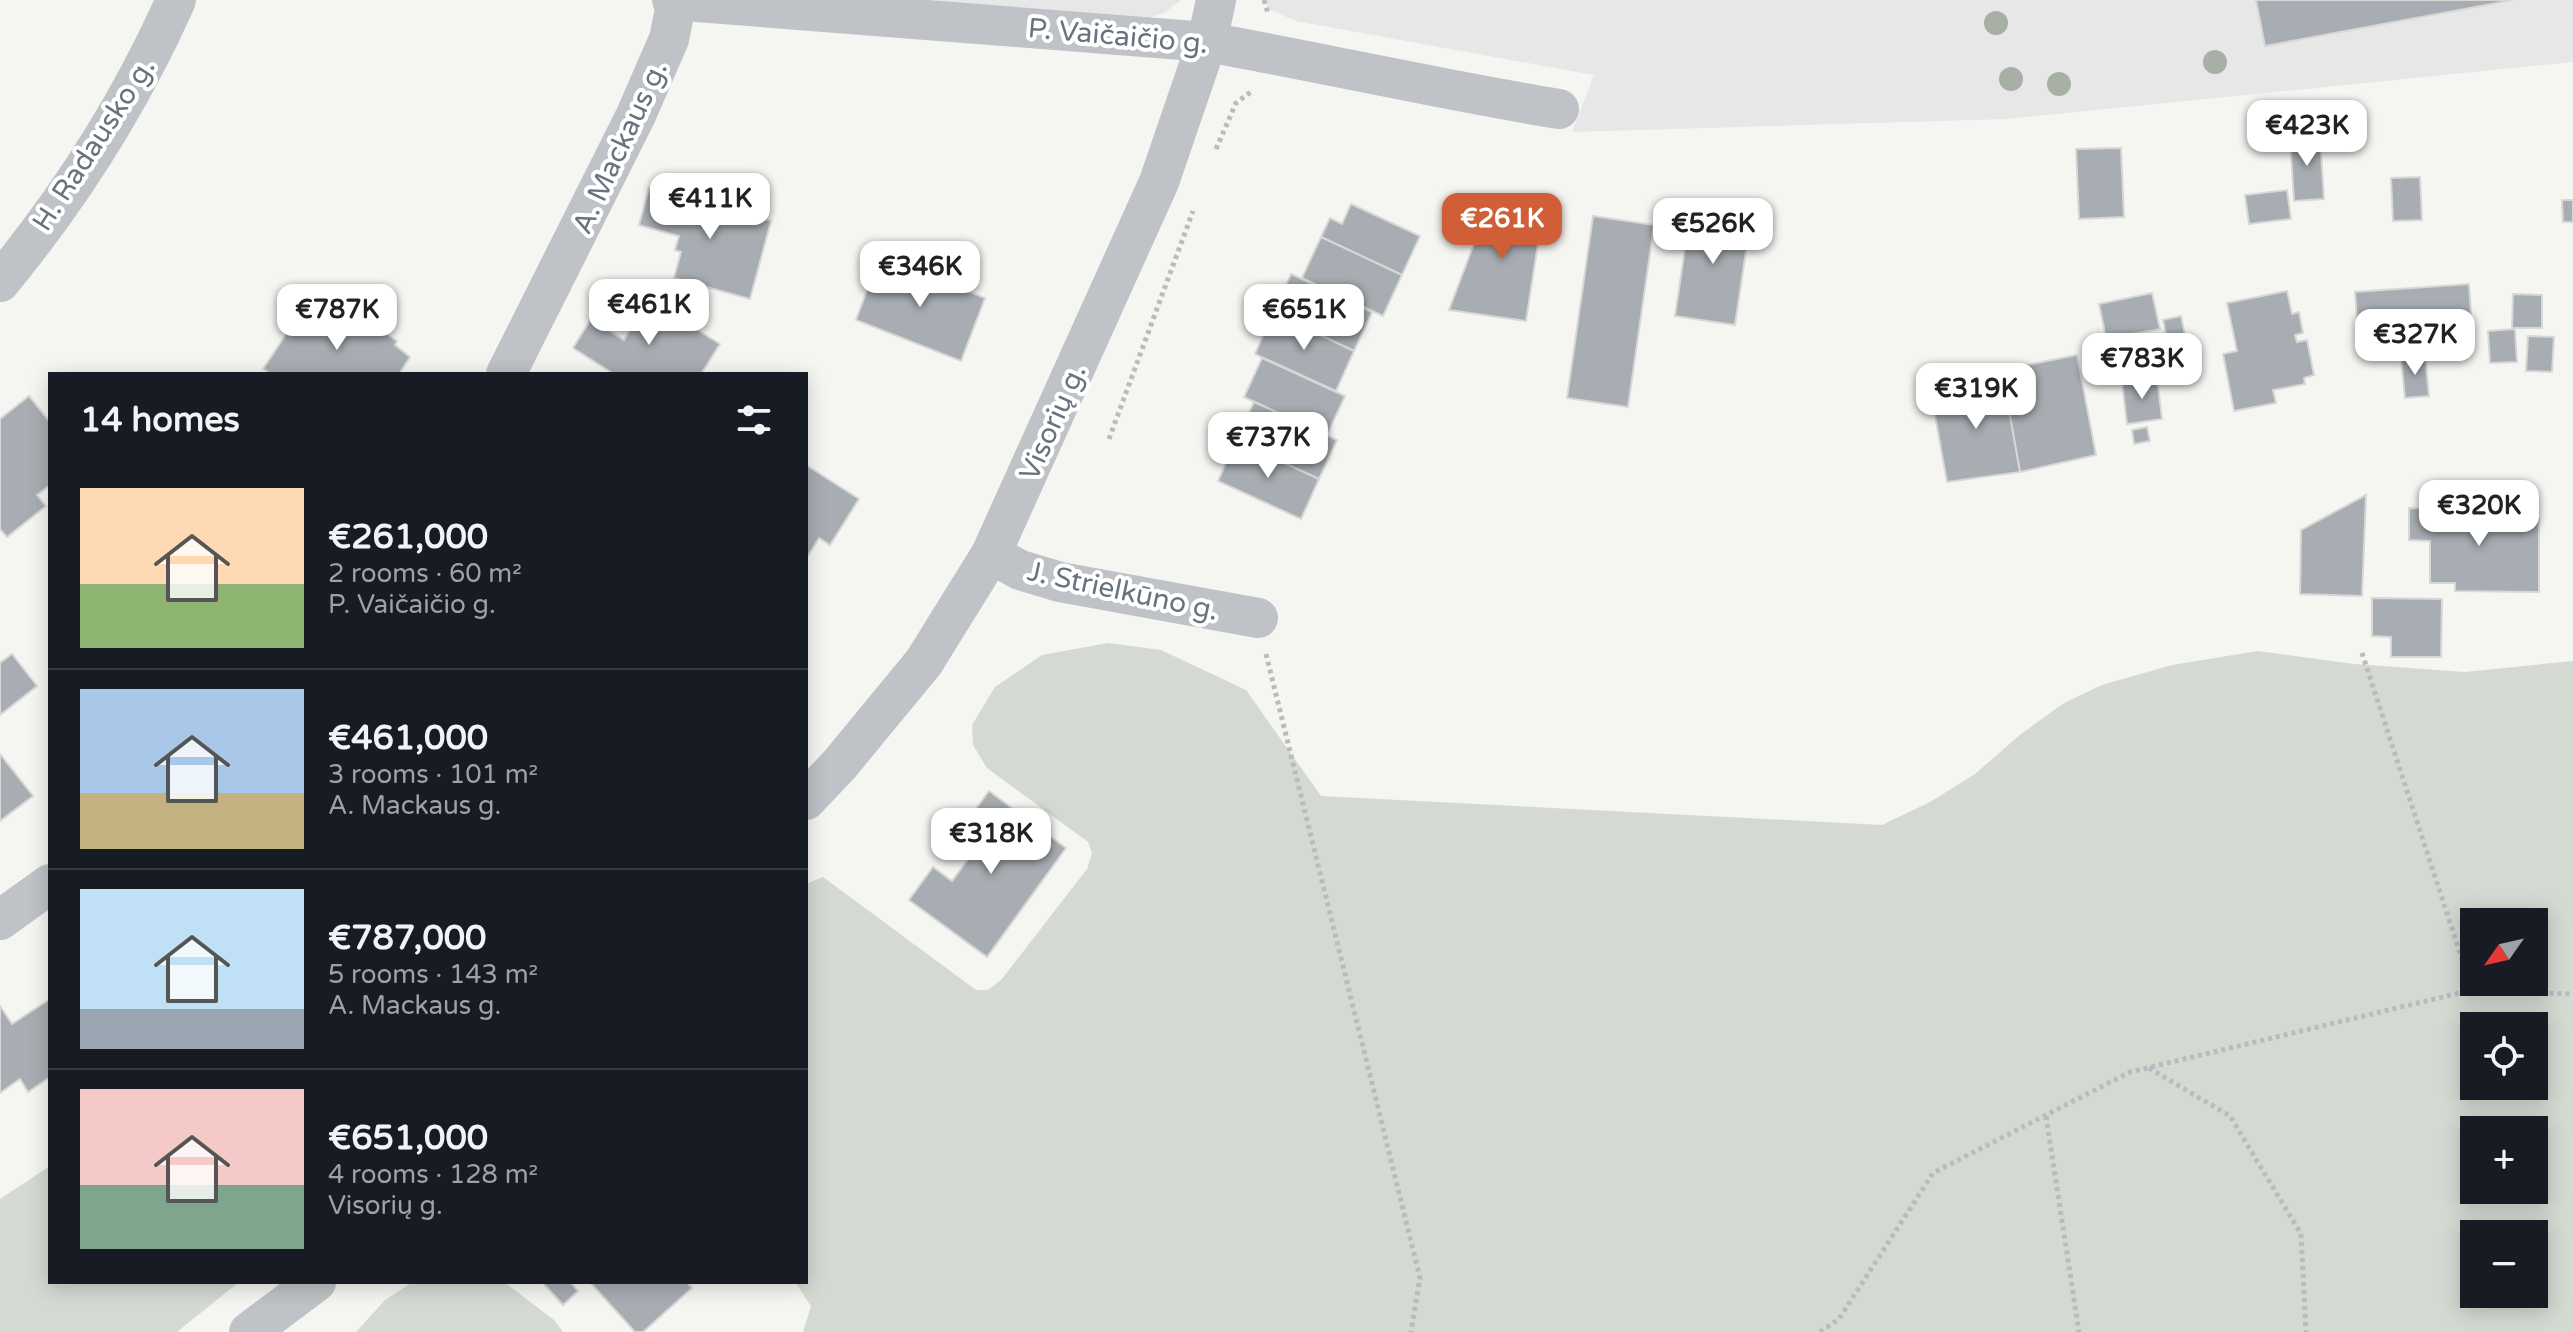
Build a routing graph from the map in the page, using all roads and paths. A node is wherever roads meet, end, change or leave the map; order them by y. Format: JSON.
{"nodes":[{"id":1,"x":176,"y":0,"type":"edge"},
{"id":2,"x":674,"y":0,"type":"edge"},
{"id":3,"x":1216,"y":0,"type":"edge"},
{"id":4,"x":1207,"y":42,"type":"junction"},
{"id":5,"x":1255,"y":89,"type":"dead end"},
{"id":6,"x":1559,"y":109,"type":"dead end"},
{"id":7,"x":1212,"y":160,"type":"dead end"},
{"id":8,"x":1198,"y":197,"type":"dead end"},
{"id":9,"x":0,"y":282,"type":"edge"},
{"id":10,"x":507,"y":372,"type":"edge"},
{"id":11,"x":1109,"y":439,"type":"dead end"},
{"id":12,"x":991,"y":554,"type":"junction"},
{"id":13,"x":1258,"y":618,"type":"joint"},
{"id":14,"x":2362,"y":653,"type":"dead end"},
{"id":15,"x":808,"y":798,"type":"edge"},
{"id":16,"x":48,"y":885,"type":"edge"},
{"id":17,"x":0,"y":920,"type":"edge"},
{"id":18,"x":2460,"y":953,"type":"edge"},
{"id":19,"x":2460,"y":993,"type":"edge"},
{"id":20,"x":2548,"y":993,"type":"edge"},
{"id":21,"x":2573,"y":994,"type":"edge"},
{"id":22,"x":2149,"y":1068,"type":"junction"},
{"id":23,"x":2046,"y":1116,"type":"junction"},
{"id":24,"x":313,"y":1284,"type":"edge"},
{"id":25,"x":249,"y":1332,"type":"edge"},
{"id":26,"x":1411,"y":1332,"type":"edge"},
{"id":27,"x":1820,"y":1332,"type":"edge"},
{"id":28,"x":2079,"y":1332,"type":"edge"},
{"id":29,"x":2306,"y":1332,"type":"edge"}],
"edges":[{"from":1,"to":9,"type":"street","name":"H. Radausko g."},
{"from":2,"to":4,"type":"street","name":"P. Vaičaičio g."},
{"from":2,"to":10,"type":"street","name":"A. Mackaus g."},
{"from":3,"to":4,"type":"street","name":"Visorių g."},
{"from":4,"to":6,"type":"street","name":"P. Vaičaičio g."},
{"from":4,"to":12,"type":"street","name":"Visorių g."},
{"from":5,"to":7,"type":"path"},
{"from":8,"to":11,"type":"path"},
{"from":12,"to":13,"type":"street","name":"J. Strielkūno g."},
{"from":12,"to":15,"type":"street","name":"Visorių g."},
{"from":13,"to":26,"type":"path"},
{"from":14,"to":18,"type":"path"},
{"from":16,"to":17,"type":"street"},
{"from":19,"to":22,"type":"path"},
{"from":20,"to":21,"type":"path"},
{"from":22,"to":23,"type":"path"},
{"from":22,"to":29,"type":"path"},
{"from":23,"to":27,"type":"path"},
{"from":23,"to":28,"type":"path"},
{"from":24,"to":25,"type":"street"}]}
